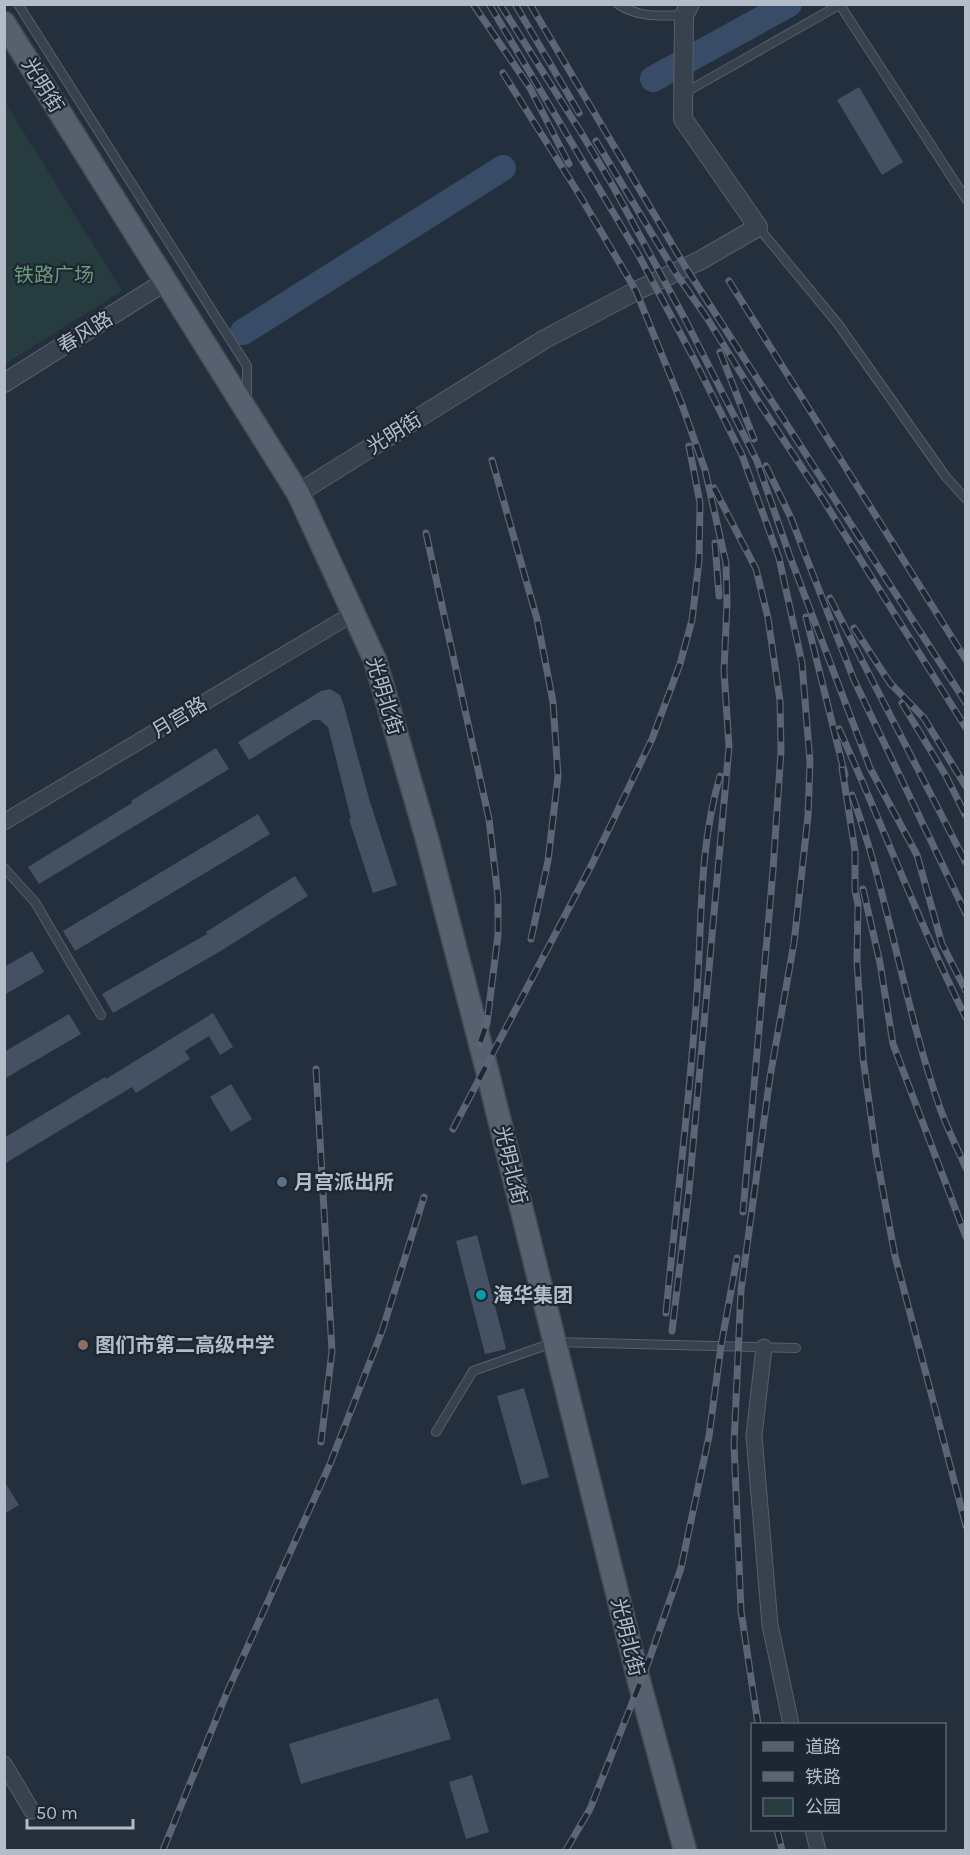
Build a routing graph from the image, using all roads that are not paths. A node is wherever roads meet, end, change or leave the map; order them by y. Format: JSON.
{"nodes":[{"id":1,"x":18,"y":4,"type":"edge"},
{"id":2,"x":618,"y":4,"type":"edge"},
{"id":3,"x":840,"y":5,"type":"edge"},
{"id":4,"x":687,"y":10,"type":"edge"},
{"id":5,"x":4,"y":24,"type":"edge"},
{"id":6,"x":682,"y":94,"type":"junction"},
{"id":7,"x":966,"y":199,"type":"edge"},
{"id":8,"x":758,"y":227,"type":"junction"},
{"id":9,"x":166,"y":281,"type":"junction"},
{"id":10,"x":4,"y":383,"type":"edge"},
{"id":11,"x":247,"y":411,"type":"junction"},
{"id":12,"x":298,"y":493,"type":"junction"},
{"id":13,"x":966,"y":499,"type":"edge"},
{"id":14,"x":354,"y":613,"type":"junction"},
{"id":15,"x":4,"y":822,"type":"edge"},
{"id":16,"x":4,"y":868,"type":"edge"},
{"id":17,"x":101,"y":1015,"type":"dead end"},
{"id":18,"x":555,"y":1342,"type":"junction"},
{"id":19,"x":764,"y":1347,"type":"junction"},
{"id":20,"x":796,"y":1348,"type":"dead end"},
{"id":21,"x":436,"y":1432,"type":"dead end"},
{"id":22,"x":791,"y":1723,"type":"edge"},
{"id":23,"x":4,"y":1764,"type":"edge"},
{"id":24,"x":32,"y":1811,"type":"dead end"},
{"id":25,"x":813,"y":1831,"type":"edge"},
{"id":26,"x":685,"y":1851,"type":"edge"},
{"id":27,"x":818,"y":1851,"type":"edge"}],
"edges":[{"from":1,"to":11,"type":"lane"},
{"from":2,"to":4,"type":"lane"},
{"from":3,"to":6,"type":"lane"},
{"from":3,"to":7,"type":"lane"},
{"from":4,"to":6,"type":"street"},
{"from":5,"to":9,"type":"main road","name":"光明街"},
{"from":6,"to":8,"type":"street"},
{"from":8,"to":12,"type":"street","name":"光明街"},
{"from":8,"to":13,"type":"lane"},
{"from":9,"to":10,"type":"street","name":"春风路"},
{"from":9,"to":11,"type":"main road","name":"光明街"},
{"from":11,"to":12,"type":"main road","name":"光明街"},
{"from":12,"to":14,"type":"main road","name":"光明北街"},
{"from":14,"to":15,"type":"street","name":"月宫路"},
{"from":14,"to":18,"type":"main road","name":"光明北街"},
{"from":16,"to":17,"type":"lane"},
{"from":18,"to":19,"type":"lane"},
{"from":18,"to":21,"type":"lane"},
{"from":18,"to":26,"type":"main road","name":"光明北街"},
{"from":19,"to":20,"type":"lane"},
{"from":19,"to":22,"type":"street"},
{"from":23,"to":24,"type":"street"},
{"from":25,"to":27,"type":"street"}]}
